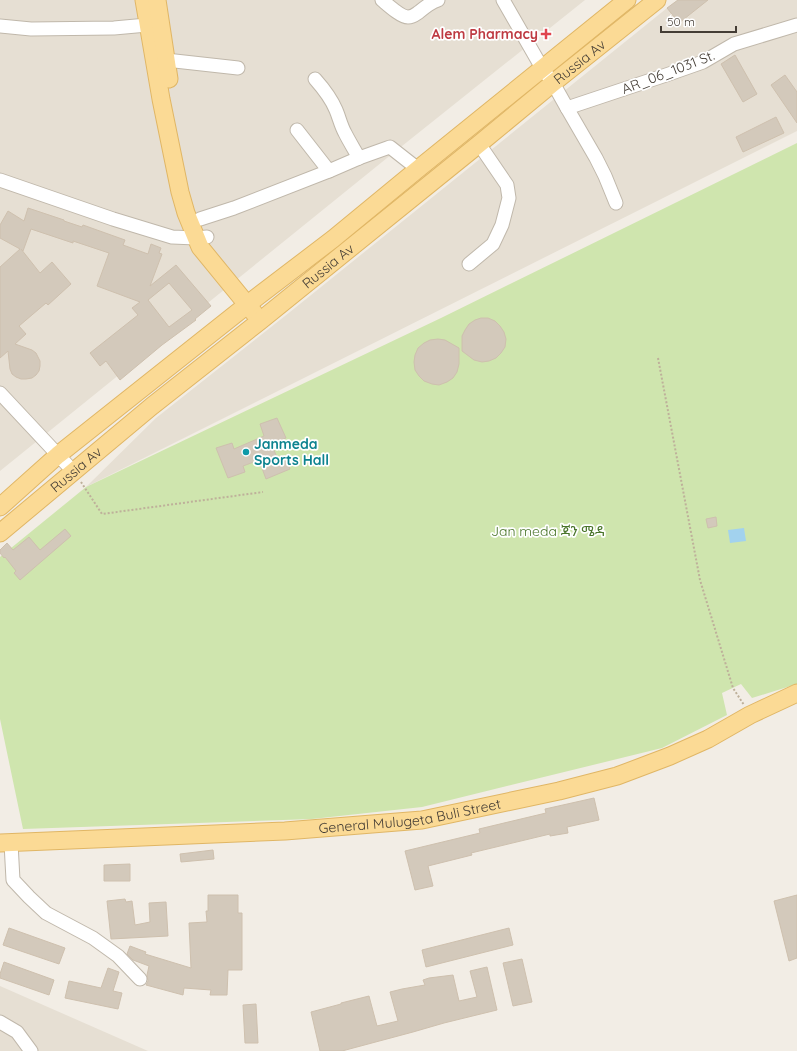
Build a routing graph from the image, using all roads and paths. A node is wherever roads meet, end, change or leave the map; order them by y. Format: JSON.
{"nodes":[{"id":1,"x":144,"y":0,"type":"edge"},
{"id":2,"x":157,"y":0,"type":"edge"},
{"id":3,"x":382,"y":0,"type":"edge"},
{"id":4,"x":438,"y":0,"type":"edge"},
{"id":5,"x":503,"y":0,"type":"edge"},
{"id":6,"x":627,"y":0,"type":"edge"},
{"id":7,"x":657,"y":0,"type":"edge"},
{"id":8,"x":154,"y":25,"type":"junction"},
{"id":9,"x":797,"y":25,"type":"edge"},
{"id":10,"x":0,"y":26,"type":"edge"},
{"id":11,"x":166,"y":60,"type":"junction"},
{"id":12,"x":238,"y":68,"type":"dead end"},
{"id":13,"x":542,"y":68,"type":"junction"},
{"id":14,"x":315,"y":79,"type":"dead end"},
{"id":15,"x":553,"y":83,"type":"junction"},
{"id":16,"x":166,"y":97,"type":"junction"},
{"id":17,"x":567,"y":108,"type":"junction"},
{"id":18,"x":298,"y":130,"type":"dead end"},
{"id":19,"x":479,"y":144,"type":"junction"},
{"id":20,"x":359,"y":158,"type":"junction"},
{"id":21,"x":418,"y":169,"type":"junction"},
{"id":22,"x":329,"y":171,"type":"junction"},
{"id":23,"x":0,"y":180,"type":"edge"},
{"id":24,"x":616,"y":203,"type":"dead end"},
{"id":25,"x":200,"y":219,"type":"junction"},
{"id":26,"x":201,"y":237,"type":"junction"},
{"id":27,"x":469,"y":264,"type":"dead end"},
{"id":28,"x":253,"y":301,"type":"junction"},
{"id":29,"x":265,"y":318,"type":"junction"},
{"id":30,"x":658,"y":358,"type":"dead end"},
{"id":31,"x":0,"y":393,"type":"edge"},
{"id":32,"x":58,"y":455,"type":"junction"},
{"id":33,"x":73,"y":471,"type":"junction"},
{"id":34,"x":263,"y":492,"type":"dead end"},
{"id":35,"x":0,"y":507,"type":"edge"},
{"id":36,"x":0,"y":533,"type":"edge"},
{"id":37,"x":797,"y":693,"type":"edge"},
{"id":38,"x":750,"y":714,"type":"junction"},
{"id":39,"x":5,"y":843,"type":"edge"},
{"id":40,"x":140,"y":979,"type":"dead end"},
{"id":41,"x":0,"y":1022,"type":"edge"},
{"id":42,"x":32,"y":1051,"type":"edge"}],
"edges":[{"from":1,"to":8,"type":"main road"},
{"from":2,"to":8,"type":"main road"},
{"from":3,"to":4,"type":"street"},
{"from":5,"to":13,"type":"street"},
{"from":6,"to":13,"type":"main road","name":"Russia Av"},
{"from":7,"to":15,"type":"main road","name":"Russia Av"},
{"from":8,"to":10,"type":"street"},
{"from":8,"to":11,"type":"main road"},
{"from":8,"to":16,"type":"main road"},
{"from":9,"to":17,"type":"street","name":"AR_06_1031 St."},
{"from":11,"to":12,"type":"street"},
{"from":11,"to":16,"type":"main road"},
{"from":13,"to":15,"type":"street"},
{"from":13,"to":21,"type":"main road","name":"Russia Av"},
{"from":14,"to":20,"type":"street"},
{"from":15,"to":17,"type":"street"},
{"from":15,"to":19,"type":"main road","name":"Russia Av"},
{"from":16,"to":25,"type":"main road"},
{"from":16,"to":26,"type":"main road"},
{"from":17,"to":24,"type":"street"},
{"from":18,"to":22,"type":"street"},
{"from":19,"to":27,"type":"street"},
{"from":19,"to":29,"type":"main road","name":"Russia Av"},
{"from":20,"to":21,"type":"street"},
{"from":20,"to":22,"type":"street"},
{"from":21,"to":28,"type":"main road","name":"Russia Av"},
{"from":22,"to":25,"type":"street"},
{"from":23,"to":26,"type":"street"},
{"from":25,"to":26,"type":"main road"},
{"from":26,"to":28,"type":"main road"},
{"from":28,"to":29,"type":"main road"},
{"from":28,"to":32,"type":"main road","name":"Russia Av"},
{"from":29,"to":33,"type":"main road","name":"Russia Av"},
{"from":30,"to":38,"type":"path"},
{"from":31,"to":32,"type":"street"},
{"from":32,"to":33,"type":"street"},
{"from":32,"to":35,"type":"main road","name":"Russia Av"},
{"from":33,"to":34,"type":"path"},
{"from":33,"to":36,"type":"main road","name":"Russia Av"},
{"from":37,"to":38,"type":"main road","name":"General Mulugeta Buli Street"},
{"from":38,"to":39,"type":"main road","name":"General Mulugeta Buli Street"},
{"from":39,"to":40,"type":"street"},
{"from":41,"to":42,"type":"street"}]}
